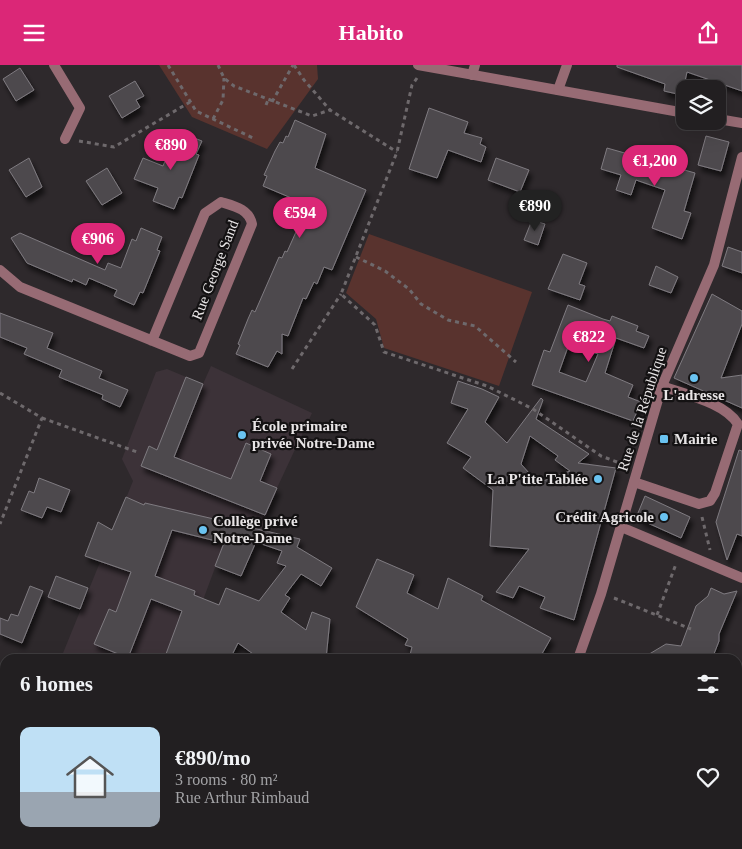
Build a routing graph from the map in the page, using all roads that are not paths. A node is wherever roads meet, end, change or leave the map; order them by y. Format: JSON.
{"nodes":[{"id":1,"x":54,"y":65,"type":"edge"},
{"id":2,"x":567,"y":65,"type":"edge"},
{"id":3,"x":422,"y":66,"type":"edge"},
{"id":4,"x":473,"y":70,"type":"edge"},
{"id":5,"x":558,"y":90,"type":"junction"},
{"id":6,"x":676,"y":111,"type":"edge"},
{"id":7,"x":726,"y":120,"type":"edge"},
{"id":8,"x":742,"y":123,"type":"edge"},
{"id":9,"x":65,"y":139,"type":"road end"},
{"id":10,"x":742,"y":157,"type":"edge"},
{"id":11,"x":0,"y":270,"type":"edge"},
{"id":12,"x":152,"y":341,"type":"junction"},
{"id":13,"x":662,"y":386,"type":"junction"},
{"id":14,"x":740,"y":424,"type":"edge"},
{"id":15,"x":634,"y":483,"type":"junction"},
{"id":16,"x":621,"y":527,"type":"junction"},
{"id":17,"x":742,"y":578,"type":"edge"},
{"id":18,"x":580,"y":654,"type":"edge"}],
"edges":[{"from":1,"to":9,"type":"street"},
{"from":2,"to":5,"type":"street"},
{"from":3,"to":4,"type":"street"},
{"from":4,"to":5,"type":"street"},
{"from":5,"to":6,"type":"street"},
{"from":7,"to":8,"type":"street"},
{"from":10,"to":13,"type":"street","name":"Rue de la République"},
{"from":11,"to":12,"type":"street","name":"Rue George Sand"},
{"from":12,"to":12,"type":"street","name":"Rue George Sand"},
{"from":13,"to":14,"type":"street"},
{"from":13,"to":15,"type":"street","name":"Rue de la République"},
{"from":14,"to":15,"type":"street"},
{"from":15,"to":16,"type":"street","name":"Rue de la République"},
{"from":16,"to":17,"type":"street"},
{"from":16,"to":18,"type":"street","name":"Rue de la République"}]}
